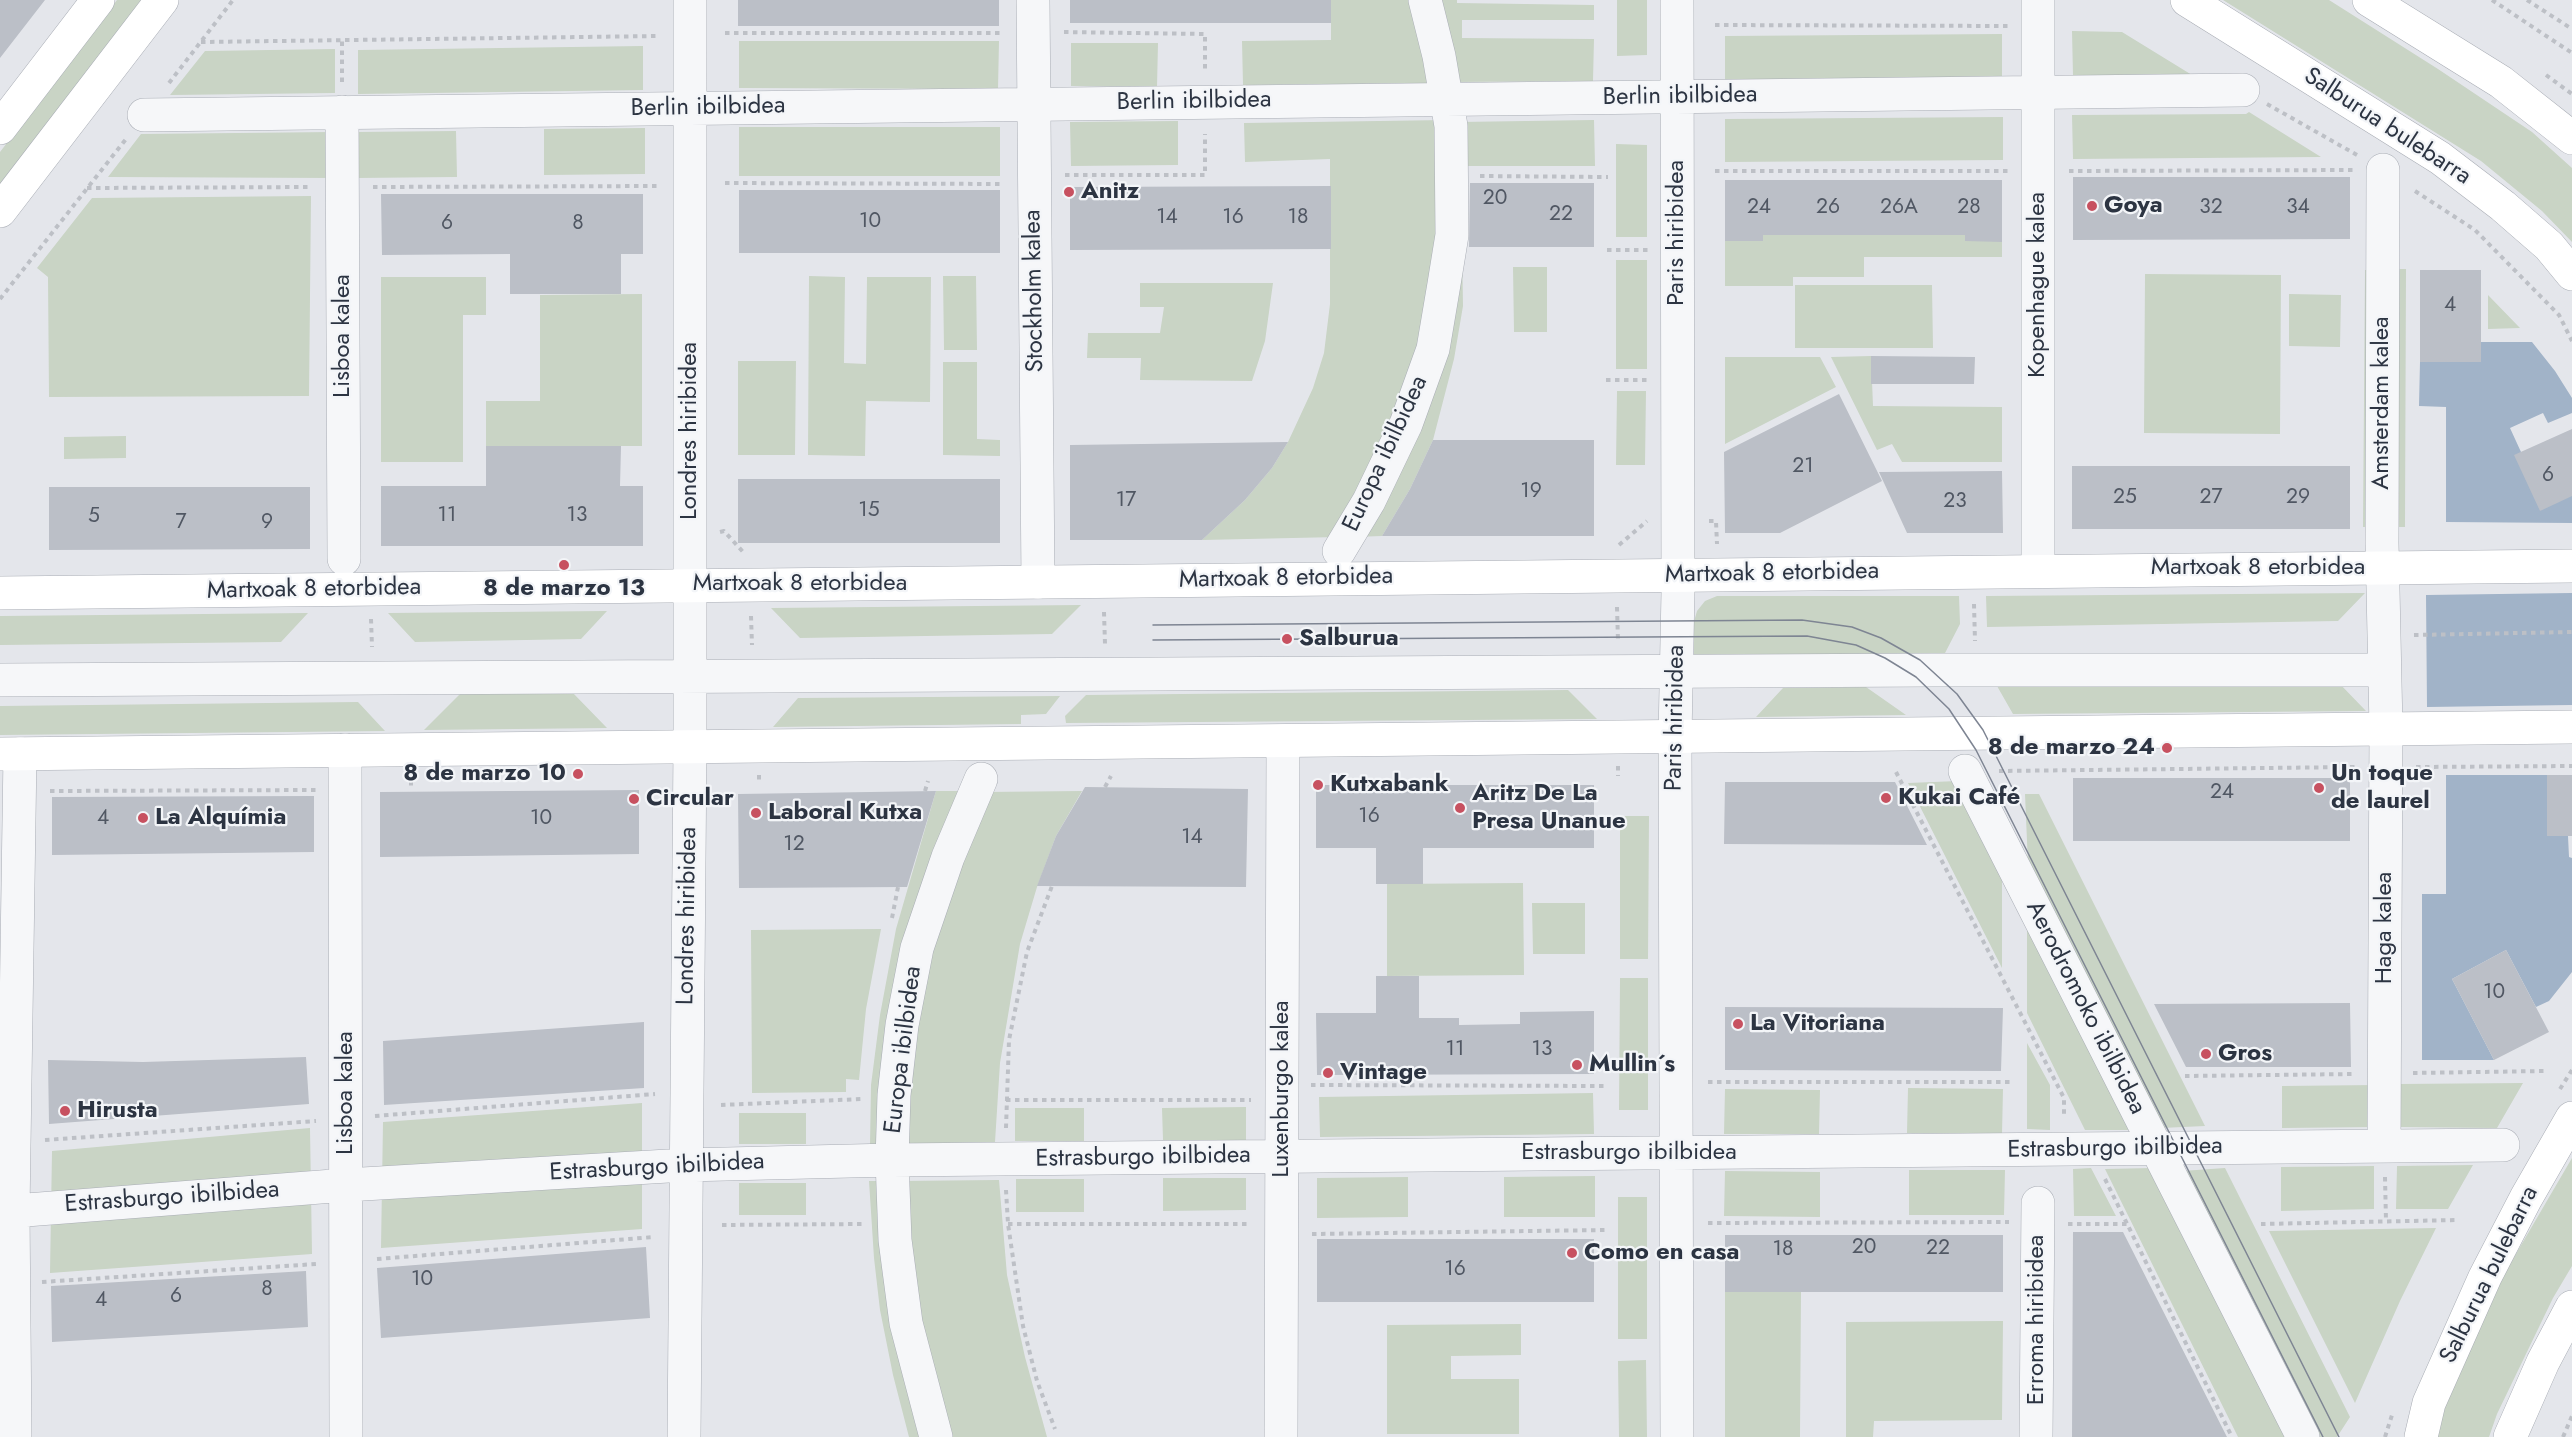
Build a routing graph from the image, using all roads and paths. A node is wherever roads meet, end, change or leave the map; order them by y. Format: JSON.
{"nodes":[{"id":1,"x":98,"y":0,"type":"edge"},
{"id":2,"x":162,"y":0,"type":"edge"},
{"id":3,"x":233,"y":0,"type":"edge"},
{"id":4,"x":690,"y":0,"type":"edge"},
{"id":5,"x":1033,"y":0,"type":"edge"},
{"id":6,"x":1425,"y":0,"type":"edge"},
{"id":7,"x":1677,"y":0,"type":"edge"},
{"id":8,"x":2038,"y":0,"type":"edge"},
{"id":9,"x":2187,"y":0,"type":"edge"},
{"id":10,"x":2369,"y":0,"type":"edge"},
{"id":11,"x":2492,"y":0,"type":"edge"},
{"id":12,"x":2527,"y":0,"type":"edge"},
{"id":13,"x":1715,"y":25,"type":"dead end"},
{"id":14,"x":2010,"y":26,"type":"dead end"},
{"id":15,"x":2572,"y":29,"type":"edge"},
{"id":16,"x":725,"y":33,"type":"dead end"},
{"id":17,"x":1004,"y":33,"type":"dead end"},
{"id":18,"x":658,"y":36,"type":"dead end"},
{"id":19,"x":342,"y":40,"type":"junction"},
{"id":20,"x":201,"y":42,"type":"junction"},
{"id":21,"x":2572,"y":54,"type":"edge"},
{"id":22,"x":2243,"y":90,"type":"joint"},
{"id":23,"x":2038,"y":92,"type":"junction"},
{"id":24,"x":1676,"y":97,"type":"junction"},
{"id":25,"x":1446,"y":99,"type":"junction"},
{"id":26,"x":1033,"y":104,"type":"junction"},
{"id":27,"x":690,"y":108,"type":"junction"},
{"id":28,"x":342,"y":112,"type":"junction"},
{"id":29,"x":144,"y":115,"type":"junction"},
{"id":30,"x":0,"y":128,"type":"edge"},
{"id":31,"x":2572,"y":138,"type":"edge"},
{"id":32,"x":2383,"y":170,"type":"junction"},
{"id":33,"x":1715,"y":171,"type":"dead end"},
{"id":34,"x":2010,"y":171,"type":"dead end"},
{"id":35,"x":2068,"y":171,"type":"dead end"},
{"id":36,"x":1453,"y":176,"type":"junction"},
{"id":37,"x":1608,"y":177,"type":"dead end"},
{"id":38,"x":725,"y":183,"type":"dead end"},
{"id":39,"x":1004,"y":184,"type":"dead end"},
{"id":40,"x":0,"y":211,"type":"edge"},
{"id":41,"x":1607,"y":250,"type":"dead end"},
{"id":42,"x":1650,"y":250,"type":"dead end"},
{"id":43,"x":2572,"y":274,"type":"edge"},
{"id":44,"x":0,"y":299,"type":"edge"},
{"id":45,"x":2572,"y":341,"type":"edge"},
{"id":46,"x":1605,"y":380,"type":"dead end"},
{"id":47,"x":1649,"y":380,"type":"dead end"},
{"id":48,"x":1339,"y":551,"type":"dead end"},
{"id":49,"x":344,"y":559,"type":"dead end"},
{"id":50,"x":2572,"y":566,"type":"edge"},
{"id":51,"x":2382,"y":568,"type":"junction"},
{"id":52,"x":2038,"y":570,"type":"junction"},
{"id":53,"x":1678,"y":575,"type":"junction"},
{"id":54,"x":1038,"y":582,"type":"junction"},
{"id":55,"x":689,"y":585,"type":"junction"},
{"id":56,"x":0,"y":593,"type":"edge"},
{"id":57,"x":2572,"y":632,"type":"edge"},
{"id":58,"x":2426,"y":634,"type":"dead end"},
{"id":59,"x":2383,"y":635,"type":"joint"},
{"id":60,"x":2384,"y":670,"type":"junction"},
{"id":61,"x":1676,"y":673,"type":"junction"},
{"id":62,"x":690,"y":677,"type":"junction"},
{"id":63,"x":0,"y":680,"type":"edge"},
{"id":64,"x":2572,"y":727,"type":"edge"},
{"id":65,"x":2386,"y":728,"type":"junction"},
{"id":66,"x":1675,"y":736,"type":"junction"},
{"id":67,"x":1283,"y":741,"type":"junction"},
{"id":68,"x":690,"y":747,"type":"junction"},
{"id":69,"x":345,"y":750,"type":"junction"},
{"id":70,"x":10,"y":754,"type":"edge"},
{"id":71,"x":2572,"y":766,"type":"edge"},
{"id":72,"x":2386,"y":767,"type":"junction"},
{"id":73,"x":1965,"y":771,"type":"joint"},
{"id":74,"x":1896,"y":772,"type":"dead end"},
{"id":75,"x":1111,"y":776,"type":"dead end"},
{"id":76,"x":981,"y":779,"type":"dead end"},
{"id":77,"x":928,"y":781,"type":"dead end"},
{"id":78,"x":1105,"y":787,"type":"dead end"},
{"id":79,"x":322,"y":790,"type":"dead end"},
{"id":80,"x":19,"y":791,"type":"junction"},
{"id":81,"x":925,"y":791,"type":"dead end"},
{"id":82,"x":1708,"y":1082,"type":"dead end"},
{"id":83,"x":2011,"y":1082,"type":"dead end"},
{"id":84,"x":1310,"y":1085,"type":"dead end"},
{"id":85,"x":1604,"y":1086,"type":"dead end"},
{"id":86,"x":656,"y":1094,"type":"dead end"},
{"id":87,"x":862,"y":1099,"type":"dead end"},
{"id":88,"x":1006,"y":1100,"type":"dead end"},
{"id":89,"x":1252,"y":1100,"type":"dead end"},
{"id":90,"x":721,"y":1105,"type":"dead end"},
{"id":91,"x":370,"y":1117,"type":"dead end"},
{"id":92,"x":2572,"y":1118,"type":"edge"},
{"id":93,"x":320,"y":1120,"type":"dead end"},
{"id":94,"x":38,"y":1141,"type":"dead end"},
{"id":95,"x":2503,"y":1145,"type":"dead end"},
{"id":96,"x":2384,"y":1146,"type":"junction"},
{"id":97,"x":2156,"y":1148,"type":"junction"},
{"id":98,"x":2078,"y":1150,"type":"junction"},
{"id":99,"x":1676,"y":1153,"type":"junction"},
{"id":100,"x":1282,"y":1156,"type":"junction"},
{"id":101,"x":892,"y":1160,"type":"junction"},
{"id":102,"x":685,"y":1165,"type":"junction"},
{"id":103,"x":346,"y":1185,"type":"junction"},
{"id":104,"x":6,"y":1211,"type":"edge"},
{"id":105,"x":2025,"y":1213,"type":"joint"},
{"id":106,"x":2457,"y":1220,"type":"dead end"},
{"id":107,"x":2386,"y":1221,"type":"junction"},
{"id":108,"x":1708,"y":1223,"type":"dead end"},
{"id":109,"x":866,"y":1224,"type":"dead end"},
{"id":110,"x":1008,"y":1224,"type":"dead end"},
{"id":111,"x":1251,"y":1224,"type":"dead end"},
{"id":112,"x":2068,"y":1224,"type":"dead end"},
{"id":113,"x":2127,"y":1224,"type":"junction"},
{"id":114,"x":2260,"y":1224,"type":"dead end"},
{"id":115,"x":722,"y":1226,"type":"dead end"},
{"id":116,"x":1605,"y":1230,"type":"dead end"},
{"id":117,"x":1311,"y":1234,"type":"dead end"},
{"id":118,"x":654,"y":1237,"type":"dead end"},
{"id":119,"x":372,"y":1259,"type":"dead end"},
{"id":120,"x":320,"y":1263,"type":"dead end"},
{"id":121,"x":39,"y":1282,"type":"dead end"},
{"id":122,"x":2572,"y":1307,"type":"edge"},
{"id":123,"x":2572,"y":1416,"type":"edge"},
{"id":124,"x":15,"y":1437,"type":"edge"},
{"id":125,"x":346,"y":1437,"type":"edge"},
{"id":126,"x":684,"y":1437,"type":"edge"},
{"id":127,"x":936,"y":1437,"type":"edge"},
{"id":128,"x":1281,"y":1437,"type":"edge"},
{"id":129,"x":1677,"y":1437,"type":"edge"},
{"id":130,"x":2036,"y":1437,"type":"edge"},
{"id":131,"x":2232,"y":1437,"type":"edge"},
{"id":132,"x":2303,"y":1437,"type":"edge"},
{"id":133,"x":2421,"y":1437,"type":"edge"},
{"id":134,"x":2510,"y":1437,"type":"edge"},
{"id":135,"x":2563,"y":1437,"type":"edge"}],
"edges":[{"from":1,"to":30,"type":"street"},
{"from":2,"to":40,"type":"street"},
{"from":3,"to":20,"type":"path"},
{"from":4,"to":27,"type":"street","name":"Londres hiribidea"},
{"from":5,"to":26,"type":"street","name":"Stockholm kalea"},
{"from":6,"to":25,"type":"street","name":"Europa ibilbidea"},
{"from":7,"to":24,"type":"street","name":"Paris hiribidea"},
{"from":8,"to":23,"type":"street","name":"Kopenhague kalea"},
{"from":9,"to":43,"type":"street","name":"Salburua bulebarra"},
{"from":10,"to":31,"type":"street"},
{"from":11,"to":21,"type":"path"},
{"from":12,"to":15,"type":"path"},
{"from":13,"to":14,"type":"path"},
{"from":16,"to":17,"type":"path"},
{"from":18,"to":19,"type":"path"},
{"from":19,"to":20,"type":"path"},
{"from":19,"to":28,"type":"path"},
{"from":20,"to":29,"type":"path"},
{"from":22,"to":23,"type":"street","name":"Berlin ibilbidea"},
{"from":22,"to":32,"type":"path"},
{"from":23,"to":24,"type":"street","name":"Berlin ibilbidea"},
{"from":23,"to":52,"type":"street","name":"Kopenhague kalea"},
{"from":24,"to":25,"type":"street","name":"Berlin ibilbidea"},
{"from":24,"to":53,"type":"street","name":"Paris hiribidea"},
{"from":25,"to":26,"type":"street","name":"Berlin ibilbidea"},
{"from":25,"to":36,"type":"street","name":"Europa ibilbidea"},
{"from":26,"to":27,"type":"street","name":"Berlin ibilbidea"},
{"from":26,"to":54,"type":"street","name":"Stockholm kalea"},
{"from":27,"to":28,"type":"street","name":"Berlin ibilbidea"},
{"from":27,"to":55,"type":"street","name":"Londres hiribidea"},
{"from":28,"to":29,"type":"street","name":"Berlin ibilbidea"},
{"from":28,"to":49,"type":"street","name":"Lisboa kalea"},
{"from":29,"to":44,"type":"path"},
{"from":32,"to":35,"type":"path"},
{"from":32,"to":45,"type":"path"},
{"from":32,"to":51,"type":"street","name":"Amsterdam kalea"},
{"from":33,"to":34,"type":"path"},
{"from":36,"to":37,"type":"path"},
{"from":36,"to":48,"type":"street","name":"Europa ibilbidea"},
{"from":38,"to":39,"type":"path"},
{"from":41,"to":42,"type":"path"},
{"from":46,"to":47,"type":"path"},
{"from":50,"to":51,"type":"street","name":"Martxoak 8 etorbidea"},
{"from":51,"to":52,"type":"street","name":"Martxoak 8 etorbidea"},
{"from":51,"to":59,"type":"street","name":"Amsterdam kalea"},
{"from":52,"to":53,"type":"street","name":"Martxoak 8 etorbidea"},
{"from":53,"to":54,"type":"street","name":"Martxoak 8 etorbidea"},
{"from":53,"to":61,"type":"street","name":"Paris hiribidea"},
{"from":54,"to":55,"type":"street","name":"Martxoak 8 etorbidea"},
{"from":55,"to":56,"type":"street","name":"Martxoak 8 etorbidea"},
{"from":55,"to":62,"type":"street","name":"Londres hiribidea"},
{"from":57,"to":58,"type":"path"},
{"from":59,"to":60,"type":"street","name":"Haga kalea"},
{"from":60,"to":61,"type":"street"},
{"from":60,"to":65,"type":"street","name":"Haga kalea"},
{"from":61,"to":62,"type":"street"},
{"from":61,"to":66,"type":"street","name":"Paris hiribidea"},
{"from":62,"to":63,"type":"street"},
{"from":62,"to":68,"type":"street","name":"Londres hiribidea"},
{"from":64,"to":65,"type":"street"},
{"from":65,"to":66,"type":"street"},
{"from":65,"to":72,"type":"street","name":"Haga kalea"},
{"from":66,"to":67,"type":"street"},
{"from":66,"to":99,"type":"street","name":"Paris hiribidea"},
{"from":67,"to":68,"type":"street"},
{"from":67,"to":100,"type":"street","name":"Luxenburgo kalea"},
{"from":68,"to":69,"type":"street"},
{"from":68,"to":102,"type":"street","name":"Londres hiribidea"},
{"from":69,"to":70,"type":"street"},
{"from":69,"to":103,"type":"street","name":"Lisboa kalea"},
{"from":70,"to":80,"type":"street"},
{"from":71,"to":72,"type":"path"},
{"from":72,"to":73,"type":"path"},
{"from":72,"to":96,"type":"street","name":"Haga kalea"},
{"from":73,"to":97,"type":"street","name":"Aerodromoko ibilbidea"},
{"from":74,"to":98,"type":"path"},
{"from":75,"to":78,"type":"path"},
{"from":76,"to":101,"type":"street","name":"Europa ibilbidea"},
{"from":77,"to":81,"type":"path"},
{"from":79,"to":80,"type":"path"},
{"from":80,"to":104,"type":"street"},
{"from":82,"to":83,"type":"path"},
{"from":84,"to":85,"type":"path"},
{"from":86,"to":91,"type":"path"},
{"from":87,"to":90,"type":"path"},
{"from":88,"to":89,"type":"path"},
{"from":92,"to":133,"type":"street","name":"Salburua bulebarra"},
{"from":93,"to":94,"type":"path"},
{"from":95,"to":96,"type":"street","name":"Estrasburgo ibilbidea"},
{"from":96,"to":97,"type":"street","name":"Estrasburgo ibilbidea"},
{"from":96,"to":107,"type":"path"},
{"from":97,"to":98,"type":"street","name":"Estrasburgo ibilbidea"},
{"from":97,"to":132,"type":"street","name":"Aerodromoko ibilbidea"},
{"from":98,"to":99,"type":"street","name":"Estrasburgo ibilbidea"},
{"from":98,"to":113,"type":"path"},
{"from":99,"to":100,"type":"street","name":"Estrasburgo ibilbidea"},
{"from":99,"to":129,"type":"street","name":"Paris hiribidea"},
{"from":100,"to":101,"type":"street","name":"Estrasburgo ibilbidea"},
{"from":100,"to":128,"type":"street","name":"Luxenburgo kalea"},
{"from":101,"to":102,"type":"street","name":"Estrasburgo ibilbidea"},
{"from":101,"to":127,"type":"street","name":"Europa ibilbidea"},
{"from":102,"to":103,"type":"street","name":"Estrasburgo ibilbidea"},
{"from":102,"to":126,"type":"street","name":"Londres hiribidea"},
{"from":103,"to":104,"type":"street","name":"Estrasburgo ibilbidea"},
{"from":103,"to":125,"type":"street","name":"Lisboa kalea"},
{"from":104,"to":124,"type":"street"},
{"from":105,"to":108,"type":"path"},
{"from":105,"to":130,"type":"street","name":"Erroma hiribidea"},
{"from":106,"to":107,"type":"path"},
{"from":107,"to":114,"type":"path"},
{"from":109,"to":115,"type":"path"},
{"from":110,"to":111,"type":"path"},
{"from":112,"to":113,"type":"path"},
{"from":113,"to":131,"type":"path"},
{"from":116,"to":117,"type":"path"},
{"from":118,"to":119,"type":"path"},
{"from":120,"to":121,"type":"path"},
{"from":122,"to":134,"type":"street"},
{"from":123,"to":135,"type":"path"}]}
